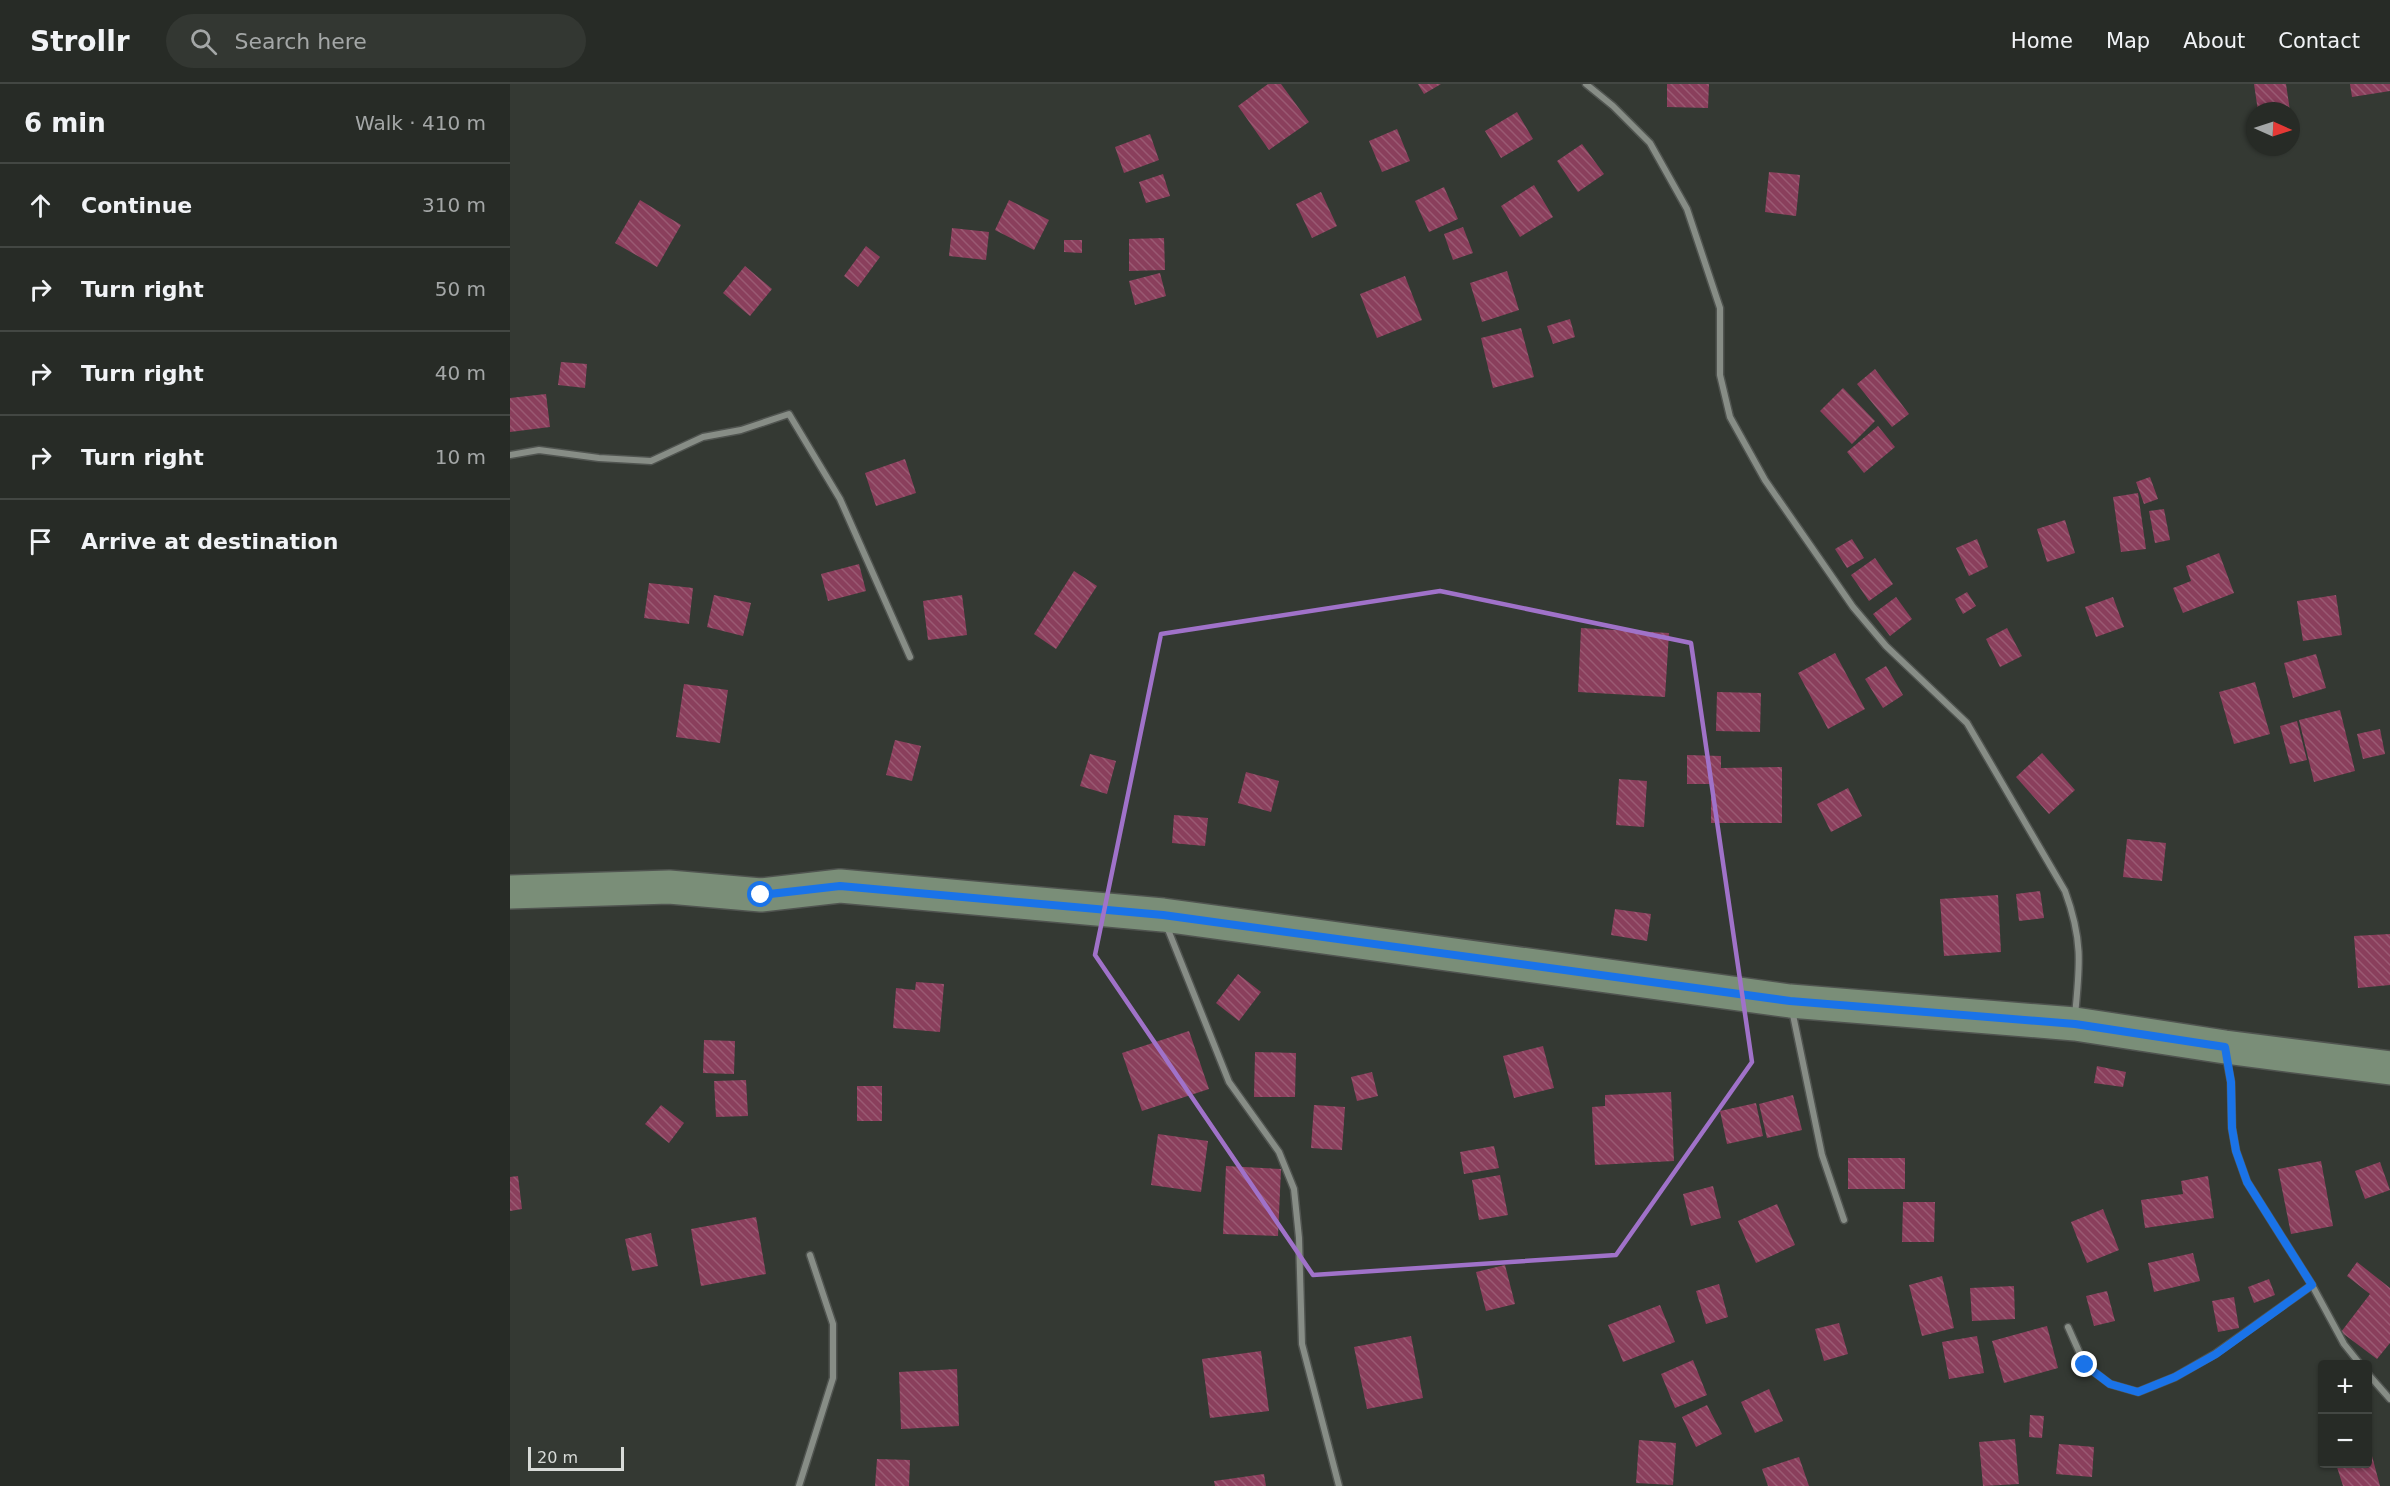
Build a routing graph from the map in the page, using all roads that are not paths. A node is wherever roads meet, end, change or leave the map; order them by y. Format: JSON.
{"nodes":[{"id":1,"x":1586,"y":84,"type":"edge"},
{"id":2,"x":510,"y":455,"type":"edge"},
{"id":3,"x":910,"y":657,"type":"dead end"},
{"id":4,"x":510,"y":892,"type":"edge"},
{"id":5,"x":1163,"y":915,"type":"junction"},
{"id":6,"x":1790,"y":1001,"type":"junction"},
{"id":7,"x":2075,"y":1024,"type":"junction"},
{"id":8,"x":2225,"y":1047,"type":"junction"},
{"id":9,"x":2390,"y":1068,"type":"edge"},
{"id":10,"x":1844,"y":1220,"type":"dead end"},
{"id":11,"x":810,"y":1255,"type":"dead end"},
{"id":12,"x":2312,"y":1285,"type":"junction"},
{"id":13,"x":2068,"y":1327,"type":"dead end"},
{"id":14,"x":2356,"y":1360,"type":"edge"},
{"id":15,"x":2372,"y":1380,"type":"edge"},
{"id":16,"x":2390,"y":1400,"type":"edge"},
{"id":17,"x":799,"y":1486,"type":"edge"},
{"id":18,"x":1339,"y":1486,"type":"edge"}],
"edges":[{"from":1,"to":7,"type":"street"},
{"from":2,"to":3,"type":"street"},
{"from":4,"to":5,"type":"street"},
{"from":5,"to":6,"type":"street"},
{"from":5,"to":18,"type":"street"},
{"from":6,"to":7,"type":"street"},
{"from":6,"to":10,"type":"street"},
{"from":7,"to":8,"type":"street"},
{"from":8,"to":9,"type":"street"},
{"from":8,"to":12,"type":"street"},
{"from":11,"to":17,"type":"street"},
{"from":12,"to":13,"type":"street"},
{"from":12,"to":14,"type":"street"},
{"from":15,"to":16,"type":"street"}]}
